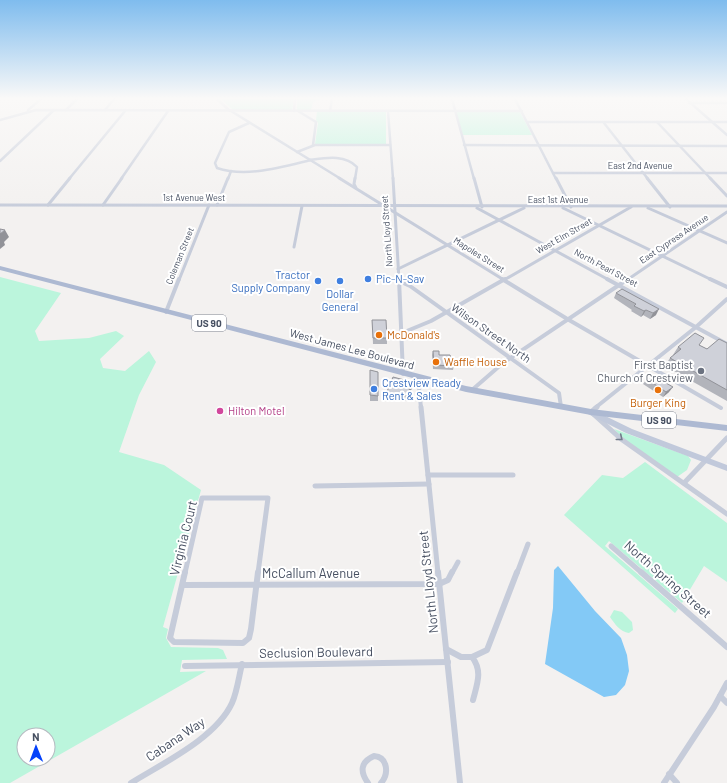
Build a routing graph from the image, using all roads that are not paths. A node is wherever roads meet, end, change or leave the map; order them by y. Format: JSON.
{"nodes":[{"id":1,"x":27,"y":136,"type":"edge"},
{"id":2,"x":104,"y":136,"type":"edge"},
{"id":3,"x":151,"y":136,"type":"edge"},
{"id":4,"x":227,"y":136,"type":"edge"},
{"id":5,"x":270,"y":136,"type":"edge"},
{"id":6,"x":314,"y":136,"type":"edge"},
{"id":7,"x":389,"y":136,"type":"edge"},
{"id":8,"x":461,"y":136,"type":"edge"},
{"id":9,"x":534,"y":136,"type":"edge"},
{"id":10,"x":615,"y":136,"type":"edge"},
{"id":11,"x":670,"y":136,"type":"edge"},
{"id":12,"x":313,"y":145,"type":"junction"},
{"id":13,"x":390,"y":145,"type":"junction"},
{"id":14,"x":464,"y":145,"type":"junction"},
{"id":15,"x":539,"y":145,"type":"junction"},
{"id":16,"x":623,"y":146,"type":"junction"},
{"id":17,"x":680,"y":146,"type":"junction"},
{"id":18,"x":727,"y":146,"type":"edge"},
{"id":19,"x":297,"y":152,"type":"junction"},
{"id":20,"x":310,"y":160,"type":"junction"},
{"id":21,"x":0,"y":161,"type":"edge"},
{"id":22,"x":231,"y":171,"type":"junction"},
{"id":23,"x":553,"y":173,"type":"junction"},
{"id":24,"x":643,"y":173,"type":"junction"},
{"id":25,"x":706,"y":173,"type":"junction"},
{"id":26,"x":727,"y":173,"type":"edge"},
{"id":27,"x":356,"y":189,"type":"junction"},
{"id":28,"x":727,"y":196,"type":"edge"},
{"id":29,"x":0,"y":205,"type":"edge"},
{"id":30,"x":48,"y":205,"type":"junction"},
{"id":31,"x":104,"y":205,"type":"junction"},
{"id":32,"x":209,"y":205,"type":"junction"},
{"id":33,"x":217,"y":205,"type":"junction"},
{"id":34,"x":302,"y":206,"type":"junction"},
{"id":35,"x":727,"y":206,"type":"edge"},
{"id":36,"x":388,"y":207,"type":"junction"},
{"id":37,"x":477,"y":207,"type":"junction"},
{"id":38,"x":482,"y":207,"type":"junction"},
{"id":39,"x":526,"y":207,"type":"junction"},
{"id":40,"x":562,"y":207,"type":"junction"},
{"id":41,"x":571,"y":207,"type":"junction"},
{"id":42,"x":632,"y":207,"type":"junction"},
{"id":43,"x":645,"y":207,"type":"junction"},
{"id":44,"x":670,"y":207,"type":"junction"},
{"id":45,"x":394,"y":208,"type":"junction"},
{"id":46,"x":727,"y":212,"type":"edge"},
{"id":47,"x":499,"y":220,"type":"junction"},
{"id":48,"x":599,"y":225,"type":"junction"},
{"id":49,"x":700,"y":231,"type":"junction"},
{"id":50,"x":727,"y":243,"type":"edge"},
{"id":51,"x":448,"y":245,"type":"junction"},
{"id":52,"x":294,"y":247,"type":"dead end"},
{"id":53,"x":555,"y":250,"type":"junction"},
{"id":54,"x":663,"y":256,"type":"junction"},
{"id":55,"x":0,"y":268,"type":"edge"},
{"id":56,"x":398,"y":269,"type":"junction"},
{"id":57,"x":503,"y":279,"type":"junction"},
{"id":58,"x":399,"y":281,"type":"junction"},
{"id":59,"x":620,"y":286,"type":"junction"},
{"id":60,"x":727,"y":287,"type":"edge"},
{"id":61,"x":727,"y":299,"type":"edge"},
{"id":62,"x":166,"y":312,"type":"junction"},
{"id":63,"x":445,"y":313,"type":"junction"},
{"id":64,"x":569,"y":320,"type":"junction"},
{"id":65,"x":696,"y":327,"type":"junction"},
{"id":66,"x":402,"y":333,"type":"junction"},
{"id":67,"x":727,"y":344,"type":"edge"},
{"id":68,"x":510,"y":358,"type":"junction"},
{"id":69,"x":648,"y":367,"type":"junction"},
{"id":70,"x":403,"y":374,"type":"junction"},
{"id":71,"x":418,"y":378,"type":"junction"},
{"id":72,"x":472,"y":390,"type":"junction"},
{"id":73,"x":561,"y":407,"type":"junction"},
{"id":74,"x":721,"y":408,"type":"dead end"},
{"id":75,"x":591,"y":412,"type":"junction"},
{"id":76,"x":727,"y":428,"type":"edge"},
{"id":77,"x":727,"y":438,"type":"edge"},
{"id":78,"x":706,"y":460,"type":"junction"},
{"id":79,"x":727,"y":468,"type":"edge"},
{"id":80,"x":428,"y":475,"type":"junction"},
{"id":81,"x":513,"y":475,"type":"dead end"},
{"id":82,"x":684,"y":483,"type":"junction"},
{"id":83,"x":427,"y":484,"type":"junction"},
{"id":84,"x":315,"y":486,"type":"dead end"},
{"id":85,"x":727,"y":514,"type":"edge"},
{"id":86,"x":528,"y":544,"type":"dead end"},
{"id":87,"x":611,"y":546,"type":"dead end"},
{"id":88,"x":458,"y":562,"type":"dead end"},
{"id":89,"x":256,"y":584,"type":"junction"},
{"id":90,"x":440,"y":584,"type":"junction"},
{"id":91,"x":183,"y":585,"type":"junction"},
{"id":92,"x":727,"y":647,"type":"edge"},
{"id":93,"x":446,"y":649,"type":"junction"},
{"id":94,"x":472,"y":657,"type":"junction"},
{"id":95,"x":448,"y":662,"type":"junction"},
{"id":96,"x":242,"y":664,"type":"junction"},
{"id":97,"x":185,"y":666,"type":"dead end"},
{"id":98,"x":727,"y":683,"type":"edge"},
{"id":99,"x":720,"y":696,"type":"junction"},
{"id":100,"x":473,"y":700,"type":"dead end"},
{"id":101,"x":727,"y":703,"type":"edge"},
{"id":102,"x":669,"y":774,"type":"junction"},
{"id":103,"x":366,"y":782,"type":"edge"},
{"id":104,"x":131,"y":783,"type":"edge"},
{"id":105,"x":381,"y":783,"type":"edge"},
{"id":106,"x":460,"y":783,"type":"edge"},
{"id":107,"x":664,"y":783,"type":"edge"},
{"id":108,"x":677,"y":783,"type":"edge"}],
"edges":[{"from":1,"to":21,"type":"street"},
{"from":2,"to":30,"type":"street"},
{"from":3,"to":31,"type":"street"},
{"from":4,"to":22,"type":"street"},
{"from":5,"to":19,"type":"street","name":"Mapoles Street"},
{"from":6,"to":12,"type":"street"},
{"from":7,"to":13,"type":"street","name":"North Lloyd Street"},
{"from":8,"to":14,"type":"street"},
{"from":9,"to":15,"type":"street"},
{"from":10,"to":16,"type":"street"},
{"from":11,"to":17,"type":"street"},
{"from":12,"to":13,"type":"street"},
{"from":12,"to":19,"type":"street"},
{"from":13,"to":45,"type":"street","name":"North Lloyd Street"},
{"from":14,"to":15,"type":"street"},
{"from":14,"to":38,"type":"street"},
{"from":15,"to":16,"type":"street"},
{"from":15,"to":23,"type":"street"},
{"from":16,"to":17,"type":"street"},
{"from":16,"to":24,"type":"street"},
{"from":17,"to":18,"type":"street"},
{"from":17,"to":25,"type":"street"},
{"from":19,"to":20,"type":"street","name":"Mapoles Street"},
{"from":20,"to":22,"type":"street"},
{"from":20,"to":27,"type":"street","name":"Mapoles Street"},
{"from":20,"to":27,"type":"street"},
{"from":22,"to":33,"type":"street"},
{"from":23,"to":24,"type":"street","name":"East 2nd Avenue"},
{"from":23,"to":41,"type":"street"},
{"from":24,"to":25,"type":"street","name":"East 2nd Avenue"},
{"from":24,"to":44,"type":"street"},
{"from":25,"to":26,"type":"street","name":"East 2nd Avenue"},
{"from":25,"to":28,"type":"street"},
{"from":27,"to":36,"type":"street","name":"Mapoles Street"},
{"from":29,"to":30,"type":"street","name":"1st Avenue West"},
{"from":30,"to":31,"type":"street","name":"1st Avenue West"},
{"from":31,"to":32,"type":"street","name":"1st Avenue West"},
{"from":32,"to":33,"type":"street","name":"1st Avenue West"},
{"from":32,"to":62,"type":"street","name":"Coleman Street"},
{"from":33,"to":34,"type":"street","name":"1st Avenue West"},
{"from":34,"to":36,"type":"street","name":"1st Avenue West"},
{"from":34,"to":52,"type":"street"},
{"from":35,"to":44,"type":"street","name":"East 1st Avenue"},
{"from":36,"to":45,"type":"street","name":"Mapoles Street"},
{"from":37,"to":38,"type":"street","name":"East 1st Avenue"},
{"from":37,"to":45,"type":"street","name":"East 1st Avenue"},
{"from":37,"to":47,"type":"street","name":"North Pearl Street"},
{"from":38,"to":39,"type":"street","name":"East 1st Avenue"},
{"from":39,"to":40,"type":"street","name":"East 1st Avenue"},
{"from":39,"to":47,"type":"street"},
{"from":40,"to":41,"type":"street","name":"East 1st Avenue"},
{"from":40,"to":48,"type":"street"},
{"from":41,"to":42,"type":"street","name":"East 1st Avenue"},
{"from":42,"to":43,"type":"street","name":"East 1st Avenue"},
{"from":42,"to":48,"type":"street","name":"West Elm Street"},
{"from":43,"to":44,"type":"street","name":"East 1st Avenue"},
{"from":43,"to":49,"type":"street"},
{"from":45,"to":51,"type":"street","name":"Mapoles Street"},
{"from":45,"to":56,"type":"street","name":"North Lloyd Street"},
{"from":46,"to":49,"type":"street","name":"East Cypress Avenue"},
{"from":47,"to":51,"type":"street"},
{"from":47,"to":53,"type":"street","name":"North Pearl Street"},
{"from":48,"to":53,"type":"street","name":"West Elm Street"},
{"from":48,"to":54,"type":"street"},
{"from":49,"to":50,"type":"street"},
{"from":49,"to":54,"type":"street","name":"East Cypress Avenue"},
{"from":51,"to":56,"type":"street"},
{"from":51,"to":57,"type":"street","name":"Mapoles Street"},
{"from":53,"to":57,"type":"street","name":"West Elm Street"},
{"from":53,"to":59,"type":"street","name":"North Pearl Street"},
{"from":54,"to":59,"type":"street","name":"East Cypress Avenue"},
{"from":54,"to":60,"type":"street"},
{"from":55,"to":62,"type":"main road","name":"West James Lee Boulevard","number":"US 90"},
{"from":56,"to":58,"type":"street","name":"North Lloyd Street"},
{"from":57,"to":63,"type":"street","name":"West Elm Street"},
{"from":57,"to":64,"type":"street","name":"Mapoles Street"},
{"from":58,"to":63,"type":"street","name":"Wilson Street North"},
{"from":58,"to":66,"type":"street","name":"North Lloyd Street"},
{"from":59,"to":64,"type":"street","name":"East Cypress Avenue"},
{"from":59,"to":65,"type":"street","name":"North Pearl Street"},
{"from":61,"to":65,"type":"street"},
{"from":62,"to":70,"type":"main road","name":"West James Lee Boulevard","number":"US 90"},
{"from":63,"to":66,"type":"street","name":"West Elm Street"},
{"from":63,"to":68,"type":"street","name":"Wilson Street North"},
{"from":64,"to":68,"type":"street","name":"East Cypress Avenue"},
{"from":64,"to":69,"type":"street","name":"Mapoles Street"},
{"from":65,"to":67,"type":"street","name":"North Pearl Street"},
{"from":65,"to":69,"type":"street"},
{"from":66,"to":70,"type":"street","name":"North Lloyd Street"},
{"from":68,"to":72,"type":"street","name":"East Cypress Avenue"},
{"from":68,"to":73,"type":"street","name":"Wilson Street North"},
{"from":69,"to":74,"type":"street","name":"Mapoles Street"},
{"from":69,"to":75,"type":"street"},
{"from":70,"to":71,"type":"main road","name":"West James Lee Boulevard","number":"US 90"},
{"from":71,"to":72,"type":"main road","name":"West James Lee Boulevard","number":"US 90"},
{"from":71,"to":80,"type":"street","name":"North Lloyd Street"},
{"from":72,"to":73,"type":"main road","name":"West James Lee Boulevard","number":"US 90"},
{"from":73,"to":75,"type":"main road","name":"West James Lee Boulevard","number":"US 90"},
{"from":75,"to":76,"type":"main road","name":"West James Lee Boulevard","number":"US 90"},
{"from":75,"to":78,"type":"street"},
{"from":75,"to":82,"type":"street","one_way":true},
{"from":77,"to":78,"type":"street"},
{"from":78,"to":79,"type":"street"},
{"from":78,"to":82,"type":"street"},
{"from":80,"to":81,"type":"street"},
{"from":80,"to":83,"type":"street","name":"North Lloyd Street"},
{"from":82,"to":85,"type":"street"},
{"from":83,"to":84,"type":"street"},
{"from":83,"to":90,"type":"street","name":"North Lloyd Street"},
{"from":86,"to":94,"type":"street"},
{"from":87,"to":92,"type":"street","name":"North Spring Street"},
{"from":88,"to":90,"type":"street"},
{"from":89,"to":90,"type":"street","name":"McCallum Avenue"},
{"from":89,"to":91,"type":"street","name":"McCallum Avenue"},
{"from":89,"to":91,"type":"street","name":"Virginia Court"},
{"from":89,"to":91,"type":"street","name":"Virginia Court"},
{"from":90,"to":93,"type":"street","name":"North Lloyd Street"},
{"from":93,"to":94,"type":"street"},
{"from":93,"to":95,"type":"street","name":"North Lloyd Street"},
{"from":94,"to":100,"type":"street"},
{"from":95,"to":96,"type":"street","name":"Seclusion Boulevard"},
{"from":95,"to":106,"type":"street","name":"North Lloyd Street"},
{"from":96,"to":97,"type":"street","name":"Seclusion Boulevard"},
{"from":96,"to":104,"type":"street","name":"Cabana Way"},
{"from":98,"to":99,"type":"street"},
{"from":99,"to":101,"type":"street"},
{"from":99,"to":102,"type":"street"},
{"from":102,"to":107,"type":"street"},
{"from":102,"to":108,"type":"street"},
{"from":103,"to":105,"type":"street"}]}
